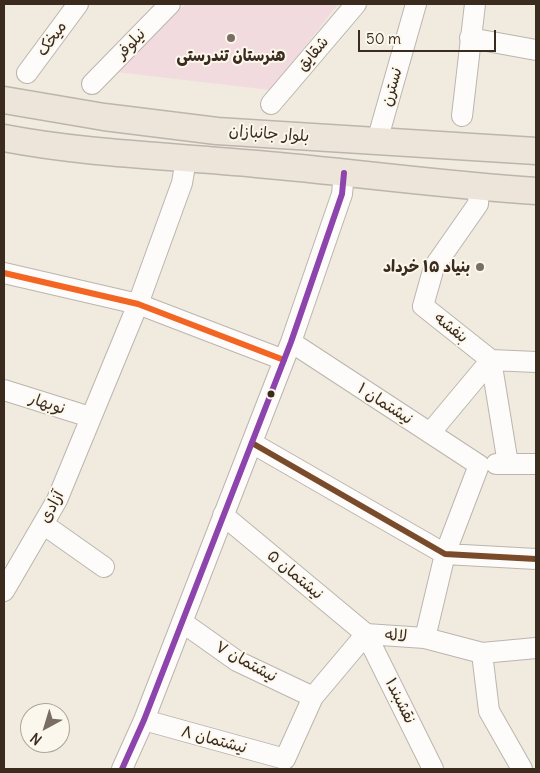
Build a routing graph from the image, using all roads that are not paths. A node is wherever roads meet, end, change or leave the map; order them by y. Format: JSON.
{"nodes":[{"id":1,"x":78,"y":4,"type":"edge"},
{"id":2,"x":170,"y":4,"type":"edge"},
{"id":3,"x":356,"y":4,"type":"edge"},
{"id":4,"x":416,"y":4,"type":"edge"},
{"id":5,"x":475,"y":4,"type":"edge"},
{"id":6,"x":470,"y":38,"type":"junction"},
{"id":7,"x":536,"y":50,"type":"edge"},
{"id":8,"x":26,"y":74,"type":"dead end"},
{"id":9,"x":92,"y":84,"type":"dead end"},
{"id":10,"x":4,"y":100,"type":"edge"},
{"id":11,"x":271,"y":104,"type":"dead end"},
{"id":12,"x":462,"y":116,"type":"dead end"},
{"id":13,"x":4,"y":138,"type":"edge"},
{"id":14,"x":377,"y":141,"type":"junction"},
{"id":15,"x":536,"y":151,"type":"edge"},
{"id":16,"x":186,"y":159,"type":"junction"},
{"id":17,"x":344,"y":173,"type":"junction"},
{"id":18,"x":479,"y":187,"type":"junction"},
{"id":19,"x":536,"y":191,"type":"edge"},
{"id":20,"x":4,"y":273,"type":"edge"},
{"id":21,"x":138,"y":304,"type":"junction"},
{"id":22,"x":287,"y":351,"type":"junction"},
{"id":23,"x":490,"y":360,"type":"junction"},
{"id":24,"x":536,"y":362,"type":"edge"},
{"id":25,"x":4,"y":390,"type":"edge"},
{"id":26,"x":90,"y":417,"type":"junction"},
{"id":27,"x":430,"y":433,"type":"junction"},
{"id":28,"x":252,"y":443,"type":"junction"},
{"id":29,"x":508,"y":464,"type":"junction"},
{"id":30,"x":536,"y":464,"type":"edge"},
{"id":31,"x":479,"y":465,"type":"junction"},
{"id":32,"x":223,"y":515,"type":"junction"},
{"id":33,"x":44,"y":524,"type":"junction"},
{"id":34,"x":445,"y":554,"type":"junction"},
{"id":35,"x":536,"y":559,"type":"edge"},
{"id":36,"x":104,"y":567,"type":"dead end"},
{"id":37,"x":4,"y":591,"type":"edge"},
{"id":38,"x":182,"y":622,"type":"junction"},
{"id":39,"x":366,"y":634,"type":"junction"},
{"id":40,"x":424,"y":638,"type":"junction"},
{"id":41,"x":536,"y":648,"type":"edge"},
{"id":42,"x":482,"y":653,"type":"junction"},
{"id":43,"x":313,"y":698,"type":"junction"},
{"id":44,"x":144,"y":720,"type":"junction"},
{"id":45,"x":288,"y":764,"type":"edge"},
{"id":46,"x":122,"y":769,"type":"edge"},
{"id":47,"x":433,"y":769,"type":"edge"},
{"id":48,"x":522,"y":769,"type":"edge"}],
"edges":[{"from":1,"to":8,"type":"street","name":"میخک"},
{"from":2,"to":9,"type":"street","name":"نیلوفر"},
{"from":3,"to":11,"type":"street","name":"شقایق"},
{"from":4,"to":14,"type":"street","name":"نسترن"},
{"from":5,"to":6,"type":"street"},
{"from":6,"to":7,"type":"street"},
{"from":6,"to":12,"type":"street"},
{"from":10,"to":14,"type":"main road","name":"بلوار جانبازان"},
{"from":13,"to":16,"type":"main road","name":"بلوار جانبازان"},
{"from":14,"to":15,"type":"main road","name":"بلوار جانبازان"},
{"from":16,"to":17,"type":"main road","name":"بلوار جانبازان"},
{"from":16,"to":21,"type":"street","name":"آزادی"},
{"from":17,"to":18,"type":"main road","name":"بلوار جانبازان"},
{"from":17,"to":22,"type":"street"},
{"from":18,"to":19,"type":"main road","name":"بلوار جانبازان"},
{"from":18,"to":23,"type":"street","name":"بنفشه"},
{"from":20,"to":21,"type":"street","name":"نیشتمان ۱"},
{"from":21,"to":22,"type":"street","name":"نیشتمان ۱"},
{"from":21,"to":26,"type":"street","name":"آزادی"},
{"from":22,"to":27,"type":"street","name":"نیشتمان ۱"},
{"from":22,"to":28,"type":"street"},
{"from":23,"to":24,"type":"street"},
{"from":23,"to":27,"type":"street"},
{"from":23,"to":29,"type":"street"},
{"from":25,"to":26,"type":"street","name":"نوبهار"},
{"from":26,"to":33,"type":"street","name":"آزادی"},
{"from":27,"to":31,"type":"street","name":"نیشتمان ۱"},
{"from":28,"to":32,"type":"street"},
{"from":28,"to":34,"type":"street"},
{"from":29,"to":30,"type":"street"},
{"from":29,"to":31,"type":"street"},
{"from":31,"to":34,"type":"street","name":"لاله"},
{"from":32,"to":38,"type":"street"},
{"from":32,"to":39,"type":"street","name":"نیشتمان ۵"},
{"from":33,"to":36,"type":"street"},
{"from":33,"to":37,"type":"street","name":"آزادی"},
{"from":34,"to":35,"type":"street"},
{"from":34,"to":40,"type":"street","name":"لاله"},
{"from":38,"to":43,"type":"street","name":"نیشتمان ۷"},
{"from":38,"to":44,"type":"street"},
{"from":39,"to":40,"type":"street","name":"لاله"},
{"from":39,"to":43,"type":"street","name":"لاله"},
{"from":39,"to":47,"type":"street","name":"نقشبند۱"},
{"from":40,"to":42,"type":"street"},
{"from":41,"to":42,"type":"street"},
{"from":42,"to":48,"type":"street"},
{"from":43,"to":45,"type":"street","name":"لاله"},
{"from":44,"to":45,"type":"street","name":"نیشتمان ۸"},
{"from":44,"to":46,"type":"street"}]}
